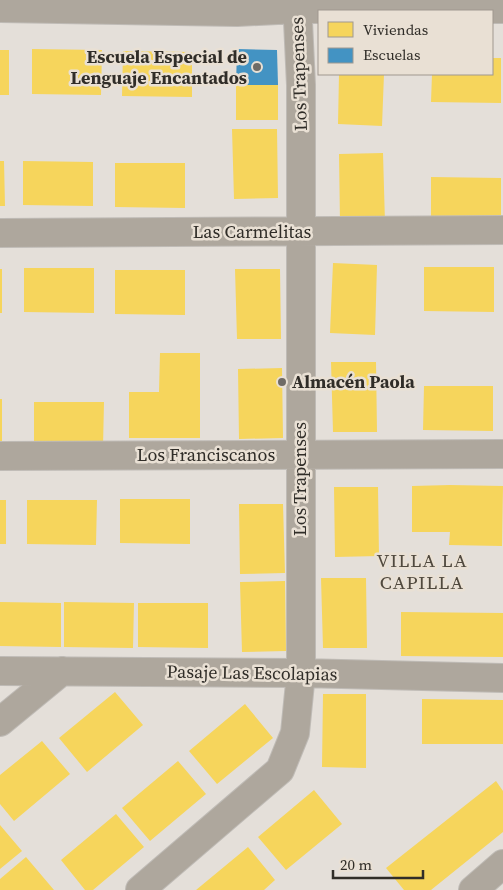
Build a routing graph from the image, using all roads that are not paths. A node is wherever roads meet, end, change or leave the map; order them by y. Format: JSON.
{"nodes":[{"id":1,"x":297,"y":4,"type":"edge"},
{"id":2,"x":0,"y":8,"type":"edge"},
{"id":3,"x":503,"y":8,"type":"edge"},
{"id":4,"x":503,"y":230,"type":"edge"},
{"id":5,"x":301,"y":232,"type":"junction"},
{"id":6,"x":0,"y":233,"type":"edge"},
{"id":7,"x":300,"y":454,"type":"junction"},
{"id":8,"x":503,"y":454,"type":"edge"},
{"id":9,"x":0,"y":456,"type":"edge"},
{"id":10,"x":0,"y":671,"type":"edge"},
{"id":11,"x":62,"y":672,"type":"junction"},
{"id":12,"x":301,"y":673,"type":"junction"},
{"id":13,"x":503,"y":678,"type":"edge"},
{"id":14,"x":0,"y":722,"type":"edge"},
{"id":15,"x":503,"y":864,"type":"edge"},
{"id":16,"x":140,"y":890,"type":"edge"},
{"id":17,"x":473,"y":890,"type":"edge"}],
"edges":[{"from":1,"to":2,"type":"street"},
{"from":1,"to":3,"type":"street"},
{"from":1,"to":5,"type":"street","name":"Los Trapenses"},
{"from":4,"to":5,"type":"street","name":"Las Carmelitas"},
{"from":5,"to":6,"type":"street","name":"Las Carmelitas"},
{"from":5,"to":7,"type":"street","name":"Los Trapenses"},
{"from":7,"to":8,"type":"street","name":"Los Franciscanos"},
{"from":7,"to":9,"type":"street","name":"Los Franciscanos"},
{"from":7,"to":12,"type":"street","name":"Los Trapenses"},
{"from":10,"to":11,"type":"street","name":"Pasaje Las Escolapias"},
{"from":11,"to":12,"type":"street","name":"Pasaje Las Escolapias"},
{"from":11,"to":14,"type":"street"},
{"from":12,"to":13,"type":"street","name":"Pasaje Las Escolapias"},
{"from":12,"to":16,"type":"street","name":"Los Trapenses"},
{"from":15,"to":17,"type":"street"}]}
